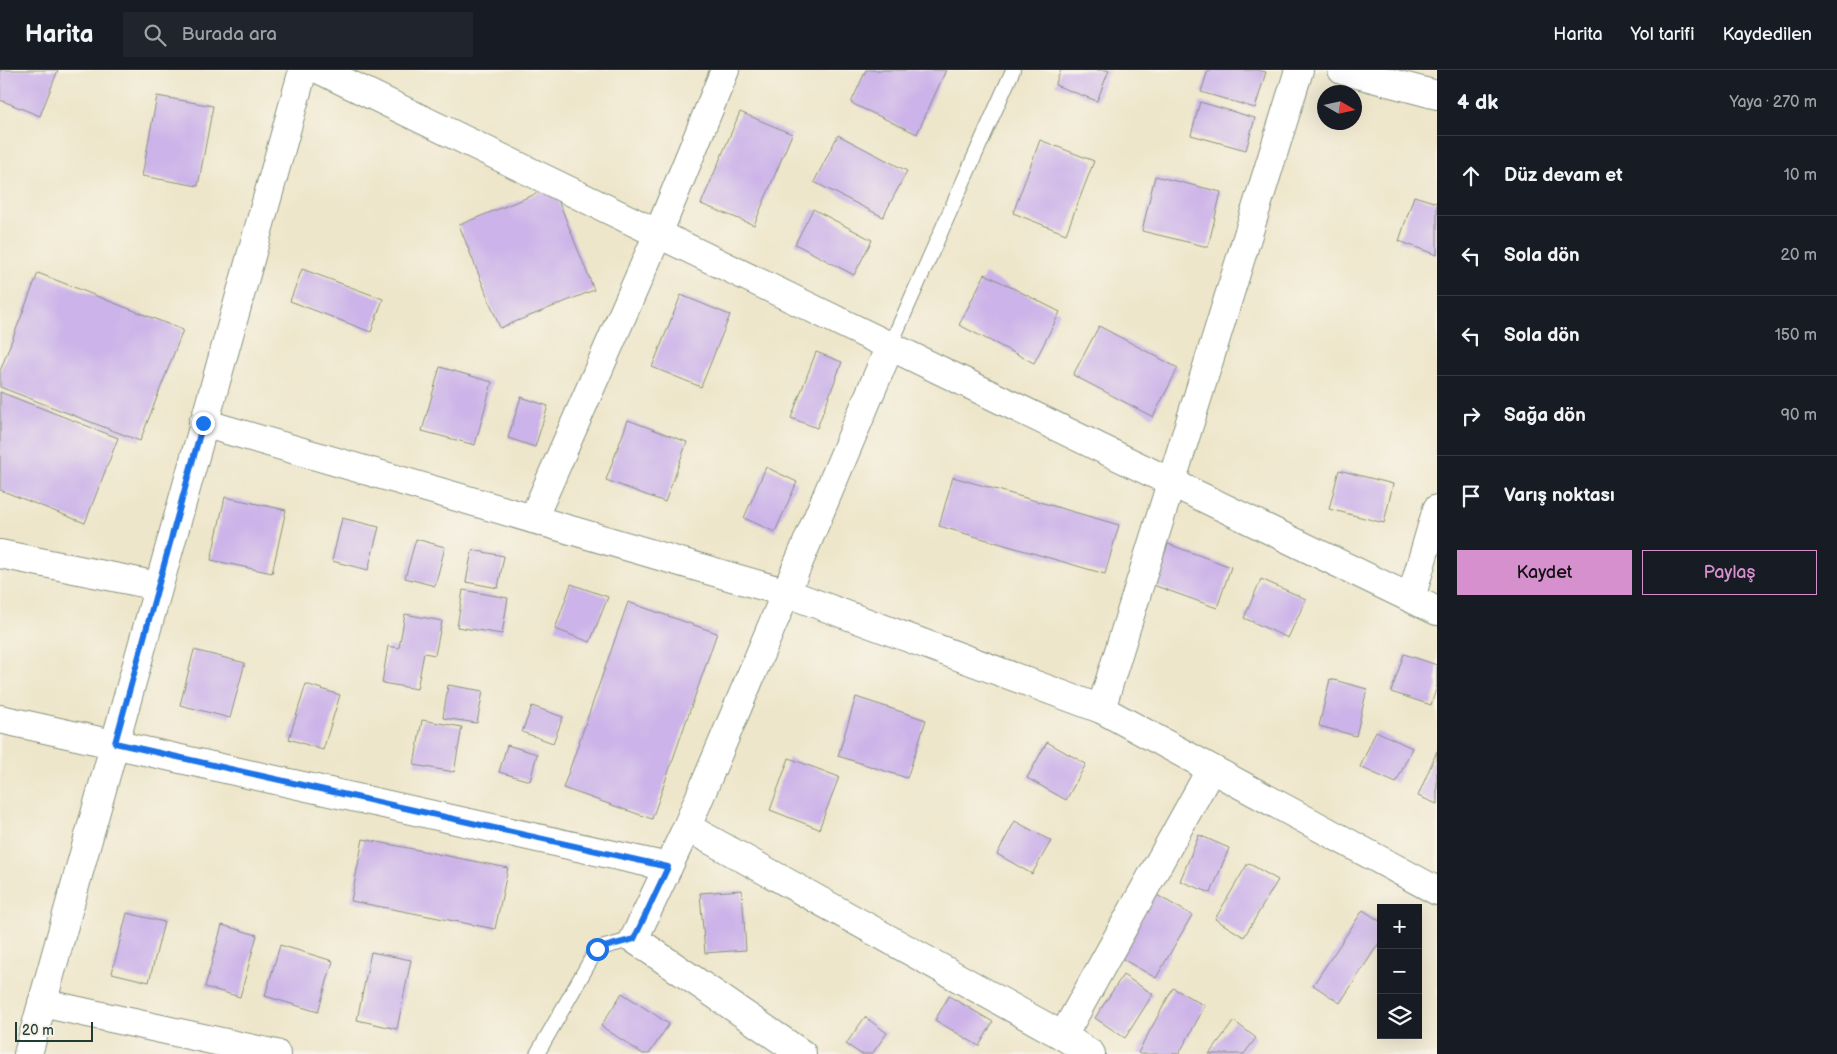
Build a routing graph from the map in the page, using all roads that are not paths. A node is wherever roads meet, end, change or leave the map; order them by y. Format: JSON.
{"nodes":[{"id":1,"x":303,"y":70,"type":"edge"},
{"id":2,"x":320,"y":70,"type":"edge"},
{"id":3,"x":725,"y":70,"type":"edge"},
{"id":4,"x":1013,"y":70,"type":"edge"},
{"id":5,"x":1299,"y":70,"type":"edge"},
{"id":6,"x":1342,"y":70,"type":"edge"},
{"id":7,"x":1437,"y":95,"type":"edge"},
{"id":8,"x":658,"y":234,"type":"junction"},
{"id":9,"x":890,"y":346,"type":"junction"},
{"id":10,"x":203,"y":423,"type":"junction"},
{"id":11,"x":1172,"y":483,"type":"junction"},
{"id":12,"x":1437,"y":509,"type":"edge"},
{"id":13,"x":533,"y":519,"type":"junction"},
{"id":14,"x":0,"y":554,"type":"edge"},
{"id":15,"x":158,"y":586,"type":"junction"},
{"id":16,"x":787,"y":593,"type":"junction"},
{"id":17,"x":1411,"y":598,"type":"junction"},
{"id":18,"x":1437,"y":611,"type":"edge"},
{"id":19,"x":1102,"y":709,"type":"junction"},
{"id":20,"x":0,"y":719,"type":"edge"},
{"id":21,"x":115,"y":743,"type":"junction"},
{"id":22,"x":1211,"y":769,"type":"junction"},
{"id":23,"x":687,"y":826,"type":"junction"},
{"id":24,"x":668,"y":867,"type":"junction"},
{"id":25,"x":1437,"y":891,"type":"edge"},
{"id":26,"x":634,"y":939,"type":"junction"},
{"id":27,"x":42,"y":1003,"type":"junction"},
{"id":28,"x":1063,"y":1036,"type":"junction"},
{"id":29,"x":28,"y":1054,"type":"edge"},
{"id":30,"x":276,"y":1054,"type":"edge"},
{"id":31,"x":537,"y":1054,"type":"edge"},
{"id":32,"x":802,"y":1054,"type":"edge"},
{"id":33,"x":1091,"y":1054,"type":"edge"}],
"edges":[{"from":1,"to":10,"type":"street"},
{"from":2,"to":8,"type":"street"},
{"from":3,"to":8,"type":"street"},
{"from":4,"to":9,"type":"lane"},
{"from":5,"to":11,"type":"street"},
{"from":6,"to":7,"type":"street"},
{"from":8,"to":9,"type":"street"},
{"from":8,"to":13,"type":"street"},
{"from":9,"to":11,"type":"street"},
{"from":9,"to":16,"type":"street"},
{"from":10,"to":13,"type":"street"},
{"from":10,"to":15,"type":"street"},
{"from":11,"to":17,"type":"street"},
{"from":11,"to":19,"type":"street"},
{"from":12,"to":17,"type":"street"},
{"from":13,"to":16,"type":"street"},
{"from":14,"to":15,"type":"street"},
{"from":15,"to":21,"type":"street"},
{"from":16,"to":19,"type":"street"},
{"from":16,"to":23,"type":"street"},
{"from":17,"to":18,"type":"street"},
{"from":19,"to":22,"type":"street"},
{"from":20,"to":21,"type":"street"},
{"from":21,"to":24,"type":"street"},
{"from":21,"to":27,"type":"street"},
{"from":22,"to":25,"type":"street"},
{"from":22,"to":28,"type":"street"},
{"from":23,"to":24,"type":"street"},
{"from":23,"to":28,"type":"street"},
{"from":24,"to":26,"type":"street"},
{"from":26,"to":31,"type":"lane"},
{"from":26,"to":32,"type":"street"},
{"from":27,"to":29,"type":"street"},
{"from":27,"to":30,"type":"street"},
{"from":28,"to":33,"type":"street"}]}
